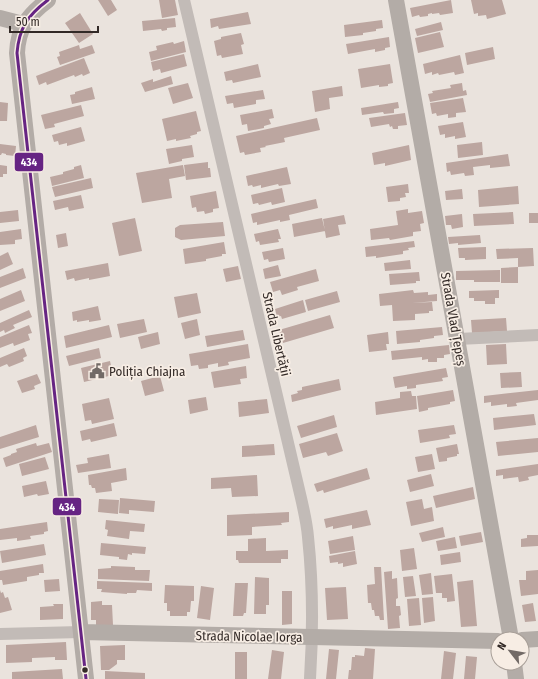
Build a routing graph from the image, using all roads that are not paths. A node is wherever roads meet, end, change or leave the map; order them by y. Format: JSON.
{"nodes":[{"id":1,"x":48,"y":0,"type":"edge"},
{"id":2,"x":184,"y":0,"type":"edge"},
{"id":3,"x":396,"y":0,"type":"edge"},
{"id":4,"x":0,"y":18,"type":"edge"},
{"id":5,"x":24,"y":24,"type":"junction"},
{"id":6,"x":538,"y":336,"type":"edge"},
{"id":7,"x":458,"y":339,"type":"junction"},
{"id":8,"x":510,"y":631,"type":"edge"},
{"id":9,"x":81,"y":632,"type":"junction"},
{"id":10,"x":0,"y":634,"type":"edge"},
{"id":11,"x":312,"y":638,"type":"junction"},
{"id":12,"x":490,"y":641,"type":"edge"},
{"id":13,"x":86,"y":679,"type":"edge"},
{"id":14,"x":310,"y":679,"type":"edge"}],
"edges":[{"from":1,"to":5,"type":"street"},
{"from":2,"to":11,"type":"street","name":"Strada Libertății"},
{"from":3,"to":7,"type":"street","name":"Strada Vlad Țepeș"},
{"from":4,"to":5,"type":"street"},
{"from":5,"to":9,"type":"street"},
{"from":6,"to":7,"type":"street"},
{"from":7,"to":8,"type":"street","name":"Strada Vlad Țepeș"},
{"from":9,"to":10,"type":"street","name":"Strada Nicolae Iorga"},
{"from":9,"to":11,"type":"street","name":"Strada Nicolae Iorga"},
{"from":9,"to":13,"type":"street"},
{"from":11,"to":12,"type":"street","name":"Strada Nicolae Iorga"},
{"from":11,"to":14,"type":"street","name":"Strada Libertății"}]}
